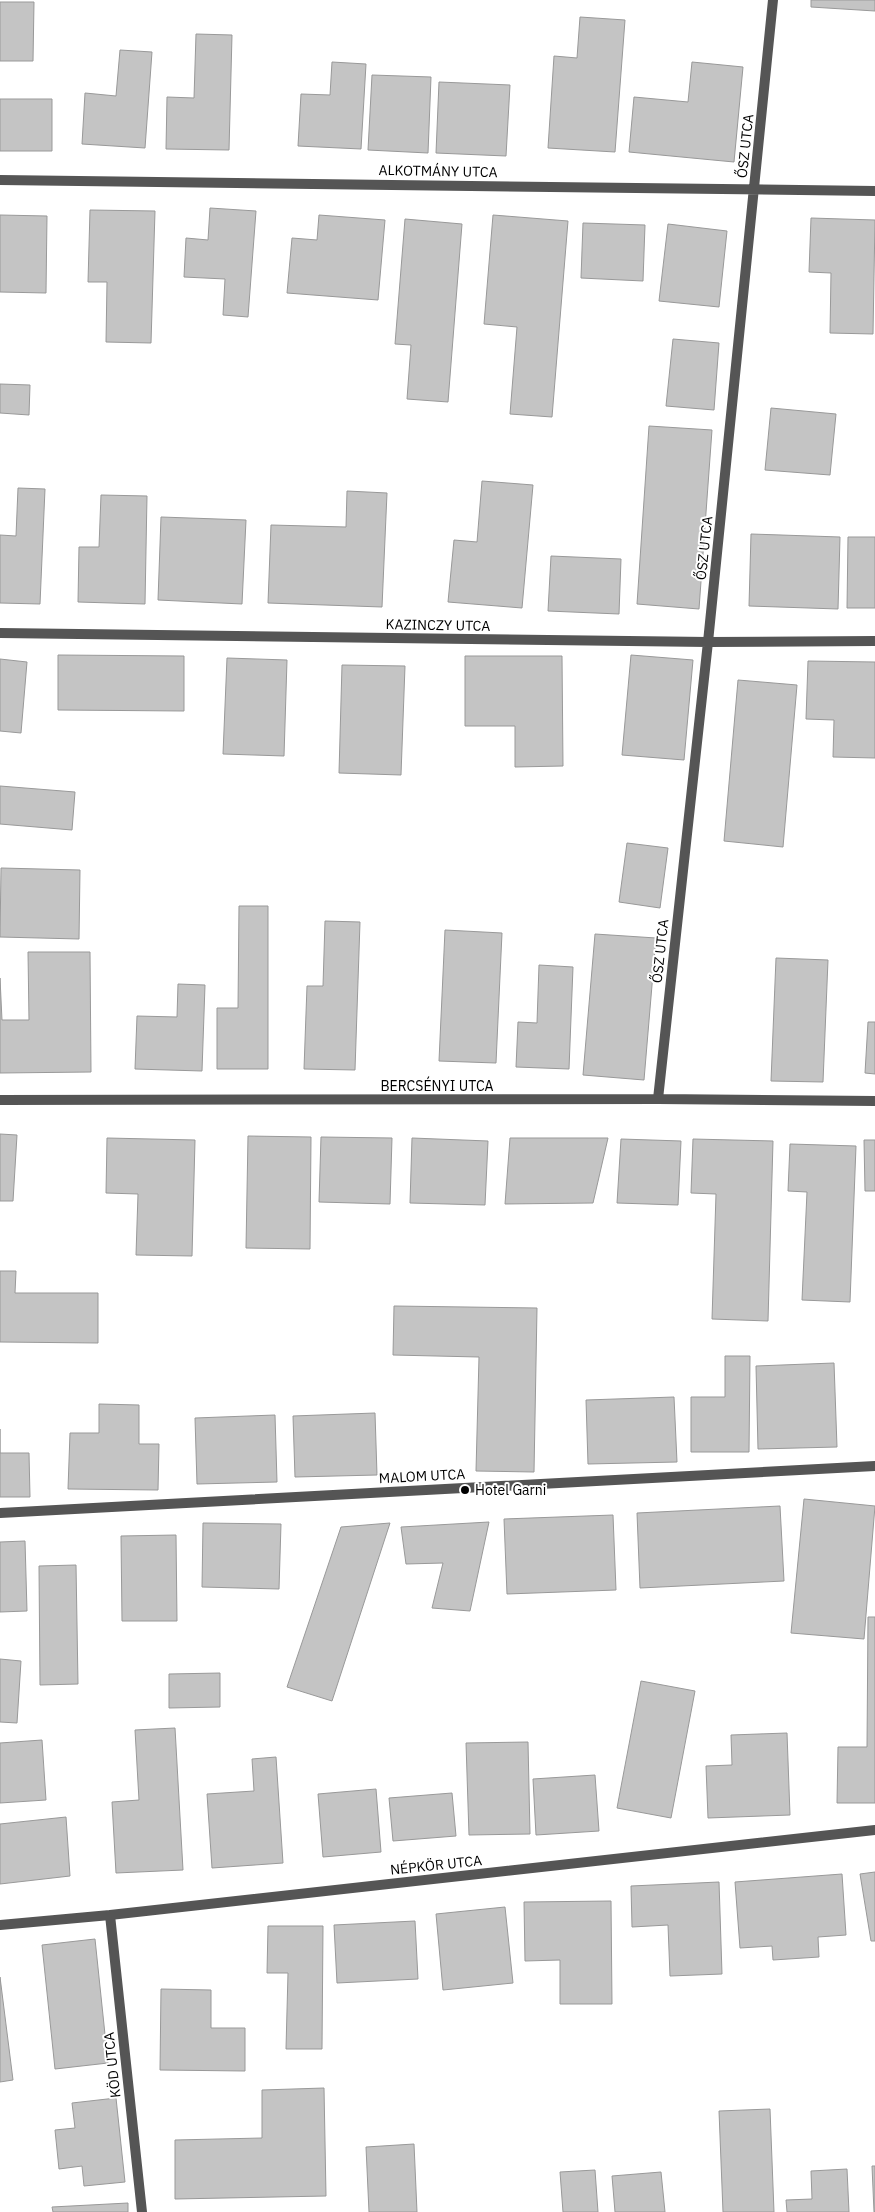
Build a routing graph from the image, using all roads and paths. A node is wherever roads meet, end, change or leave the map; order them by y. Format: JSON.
{"nodes":[{"id":1,"x":773,"y":0,"type":"edge"},
{"id":2,"x":0,"y":180,"type":"edge"},
{"id":3,"x":755,"y":188,"type":"junction"},
{"id":4,"x":875,"y":191,"type":"edge"},
{"id":5,"x":0,"y":633,"type":"edge"},
{"id":6,"x":875,"y":641,"type":"edge"},
{"id":7,"x":708,"y":642,"type":"junction"},
{"id":8,"x":658,"y":1099,"type":"junction"},
{"id":9,"x":0,"y":1100,"type":"edge"},
{"id":10,"x":875,"y":1102,"type":"edge"},
{"id":11,"x":875,"y":1466,"type":"edge"},
{"id":12,"x":0,"y":1512,"type":"edge"},
{"id":13,"x":875,"y":1830,"type":"edge"},
{"id":14,"x":110,"y":1915,"type":"junction"},
{"id":15,"x":0,"y":1925,"type":"edge"},
{"id":16,"x":142,"y":2212,"type":"edge"}],
"edges":[{"from":1,"to":3,"type":"street","name":"ŐSZ UTCA"},
{"from":2,"to":3,"type":"street","name":"ALKOTMÁNY UTCA"},
{"from":3,"to":4,"type":"street","name":"ALKOTMÁNY UTCA"},
{"from":3,"to":7,"type":"street","name":"ŐSZ UTCA"},
{"from":5,"to":7,"type":"street","name":"KAZINCZY UTCA"},
{"from":6,"to":7,"type":"street","name":"KAZINCZY UTCA"},
{"from":7,"to":8,"type":"street","name":"ŐSZ UTCA"},
{"from":8,"to":9,"type":"street","name":"BERCSÉNYI UTCA"},
{"from":8,"to":10,"type":"street","name":"BERCSÉNYI UTCA"},
{"from":11,"to":12,"type":"street","name":"MALOM UTCA"},
{"from":13,"to":14,"type":"street","name":"NÉPKÖR UTCA"},
{"from":14,"to":15,"type":"street","name":"NÉPKÖR UTCA"},
{"from":14,"to":16,"type":"street","name":"KÖD UTCA"}]}
